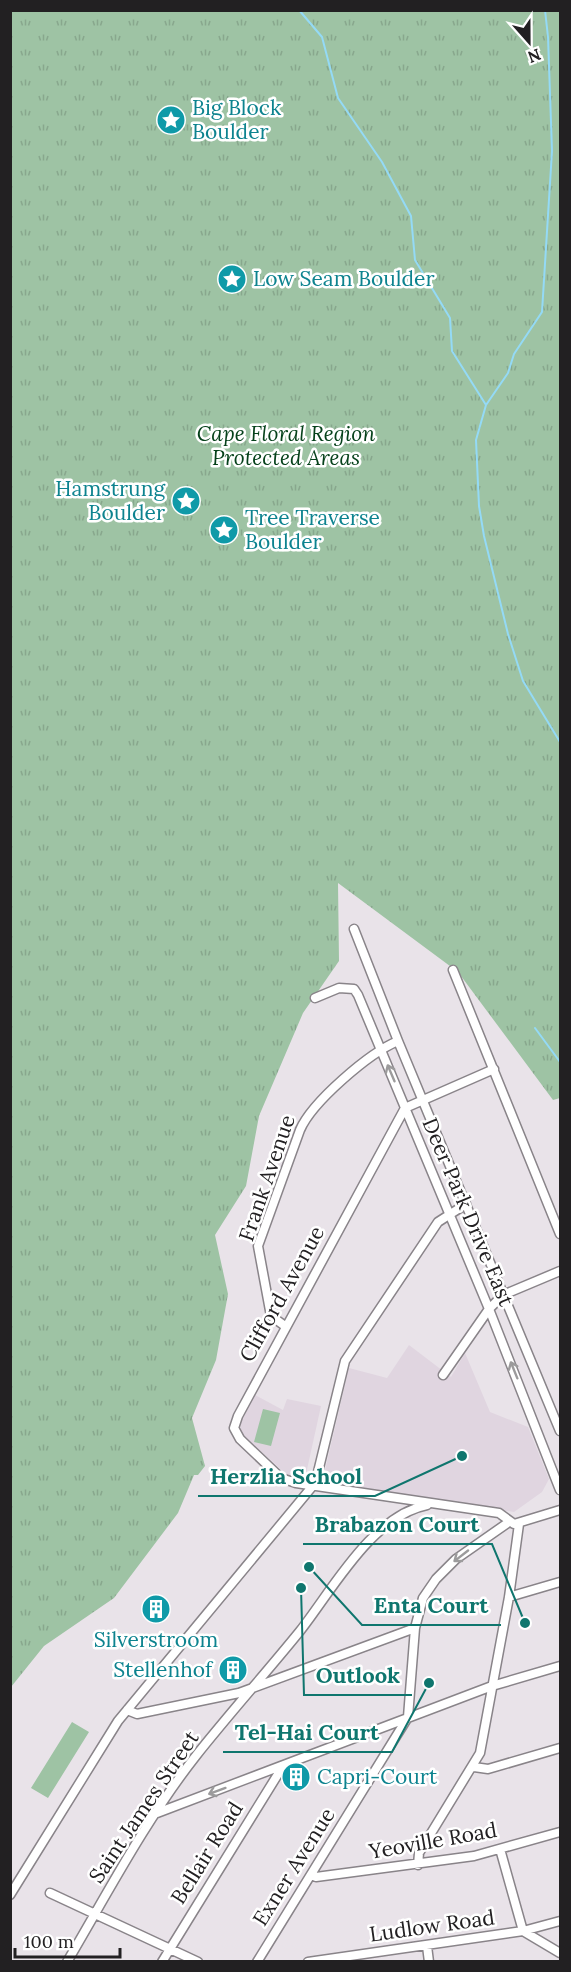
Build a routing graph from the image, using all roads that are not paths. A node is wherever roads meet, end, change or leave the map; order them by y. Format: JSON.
{"nodes":[{"id":1,"x":354,"y":928,"type":"dead end"},
{"id":2,"x":453,"y":970,"type":"dead end"},
{"id":3,"x":315,"y":998,"type":"dead end"},
{"id":4,"x":398,"y":1041,"type":"junction"},
{"id":5,"x":380,"y":1048,"type":"junction"},
{"id":6,"x":494,"y":1069,"type":"junction"},
{"id":7,"x":422,"y":1099,"type":"junction"},
{"id":8,"x":405,"y":1107,"type":"junction"},
{"id":9,"x":466,"y":1204,"type":"junction"},
{"id":10,"x":449,"y":1215,"type":"junction"},
{"id":11,"x":561,"y":1234,"type":"edge"},
{"id":12,"x":561,"y":1270,"type":"edge"},
{"id":13,"x":503,"y":1295,"type":"junction"},
{"id":14,"x":489,"y":1309,"type":"junction"},
{"id":15,"x":285,"y":1326,"type":"junction"},
{"id":16,"x":443,"y":1375,"type":"dead end"},
{"id":17,"x":561,"y":1431,"type":"edge"},
{"id":18,"x":559,"y":1480,"type":"edge"},
{"id":19,"x":311,"y":1488,"type":"junction"},
{"id":20,"x":561,"y":1490,"type":"edge"},
{"id":21,"x":433,"y":1504,"type":"junction"},
{"id":22,"x":561,"y":1510,"type":"edge"},
{"id":23,"x":509,"y":1522,"type":"junction"},
{"id":24,"x":519,"y":1524,"type":"junction"},
{"id":25,"x":561,"y":1582,"type":"edge"},
{"id":26,"x":509,"y":1597,"type":"junction"},
{"id":27,"x":416,"y":1628,"type":"junction"},
{"id":28,"x":561,"y":1666,"type":"edge"},
{"id":29,"x":492,"y":1686,"type":"junction"},
{"id":30,"x":254,"y":1687,"type":"junction"},
{"id":31,"x":127,"y":1710,"type":"junction"},
{"id":32,"x":408,"y":1717,"type":"junction"},
{"id":33,"x":561,"y":1748,"type":"edge"},
{"id":34,"x":283,"y":1766,"type":"junction"},
{"id":35,"x":474,"y":1767,"type":"junction"},
{"id":36,"x":260,"y":1775,"type":"junction"},
{"id":37,"x":265,"y":1793,"type":"junction"},
{"id":38,"x":170,"y":1794,"type":"junction"},
{"id":39,"x":187,"y":1802,"type":"junction"},
{"id":40,"x":157,"y":1813,"type":"junction"},
{"id":41,"x":561,"y":1832,"type":"edge"},
{"id":42,"x":500,"y":1849,"type":"junction"},
{"id":43,"x":418,"y":1865,"type":"junction"},
{"id":44,"x":311,"y":1875,"type":"junction"},
{"id":45,"x":50,"y":1893,"type":"dead end"},
{"id":46,"x":10,"y":1895,"type":"edge"},
{"id":47,"x":96,"y":1914,"type":"junction"},
{"id":48,"x":561,"y":1921,"type":"edge"},
{"id":49,"x":524,"y":1931,"type":"junction"},
{"id":50,"x":426,"y":1946,"type":"junction"},
{"id":51,"x":169,"y":1949,"type":"junction"},
{"id":52,"x":561,"y":1953,"type":"edge"},
{"id":53,"x":67,"y":1962,"type":"edge"},
{"id":54,"x":162,"y":1962,"type":"edge"},
{"id":55,"x":198,"y":1962,"type":"edge"},
{"id":56,"x":257,"y":1962,"type":"edge"},
{"id":57,"x":308,"y":1962,"type":"edge"},
{"id":58,"x":429,"y":1962,"type":"edge"}],
"edges":[{"from":1,"to":4,"type":"street"},
{"from":2,"to":6,"type":"street"},
{"from":3,"to":5,"type":"street","name":"Deer Park Drive East"},
{"from":4,"to":5,"type":"street","name":"Frank Avenue"},
{"from":4,"to":7,"type":"street"},
{"from":8,"to":5,"type":"street","name":"Deer Park Drive East","one_way":true},
{"from":5,"to":15,"type":"street","name":"Frank Avenue"},
{"from":6,"to":7,"type":"street"},
{"from":6,"to":11,"type":"street"},
{"from":7,"to":8,"type":"street"},
{"from":7,"to":9,"type":"street"},
{"from":8,"to":10,"type":"street","name":"Deer Park Drive East"},
{"from":8,"to":15,"type":"street","name":"Clifford Avenue"},
{"from":9,"to":10,"type":"street"},
{"from":9,"to":13,"type":"street"},
{"from":10,"to":14,"type":"street","name":"Deer Park Drive East"},
{"from":10,"to":19,"type":"street"},
{"from":12,"to":13,"type":"street"},
{"from":13,"to":14,"type":"street"},
{"from":13,"to":17,"type":"street"},
{"from":14,"to":16,"type":"street"},
{"from":18,"to":14,"type":"street","name":"Deer Park Drive East","one_way":true},
{"from":15,"to":19,"type":"street","name":"Clifford Avenue"},
{"from":18,"to":20,"type":"street","name":"Deer Park Drive East"},
{"from":19,"to":21,"type":"street"},
{"from":19,"to":31,"type":"street"},
{"from":21,"to":23,"type":"street"},
{"from":21,"to":30,"type":"street","name":"Saint James Street"},
{"from":22,"to":24,"type":"street"},
{"from":23,"to":24,"type":"street"},
{"from":23,"to":27,"type":"street","name":"Exner Avenue","one_way":true},
{"from":24,"to":26,"type":"street"},
{"from":25,"to":26,"type":"street"},
{"from":26,"to":29,"type":"street"},
{"from":27,"to":30,"type":"street"},
{"from":27,"to":32,"type":"street","name":"Exner Avenue"},
{"from":28,"to":29,"type":"street"},
{"from":29,"to":32,"type":"street"},
{"from":29,"to":35,"type":"street"},
{"from":30,"to":31,"type":"street"},
{"from":30,"to":38,"type":"street","name":"Saint James Street"},
{"from":31,"to":46,"type":"street"},
{"from":32,"to":34,"type":"street"},
{"from":32,"to":44,"type":"street","name":"Exner Avenue"},
{"from":33,"to":35,"type":"street"},
{"from":34,"to":36,"type":"street"},
{"from":34,"to":37,"type":"street","name":"Bellair Road"},
{"from":35,"to":43,"type":"street"},
{"from":36,"to":37,"type":"street","name":"Bellair Road"},
{"from":36,"to":39,"type":"street","one_way":true},
{"from":37,"to":51,"type":"street","name":"Bellair Road"},
{"from":38,"to":39,"type":"street"},
{"from":38,"to":40,"type":"street","name":"Saint James Street"},
{"from":39,"to":40,"type":"street"},
{"from":40,"to":47,"type":"street","name":"Saint James Street"},
{"from":41,"to":42,"type":"street","name":"Yeoville Road"},
{"from":42,"to":43,"type":"street","name":"Yeoville Road"},
{"from":42,"to":49,"type":"street"},
{"from":43,"to":44,"type":"street","name":"Yeoville Road"},
{"from":44,"to":56,"type":"street","name":"Exner Avenue"},
{"from":45,"to":47,"type":"street"},
{"from":47,"to":51,"type":"street"},
{"from":47,"to":53,"type":"street","name":"Saint James Street"},
{"from":48,"to":49,"type":"street","name":"Ludlow Road"},
{"from":49,"to":50,"type":"street","name":"Ludlow Road"},
{"from":49,"to":52,"type":"street"},
{"from":50,"to":57,"type":"street","name":"Ludlow Road"},
{"from":50,"to":58,"type":"street"},
{"from":51,"to":54,"type":"street","name":"Bellair Road"},
{"from":51,"to":55,"type":"street"}]}
